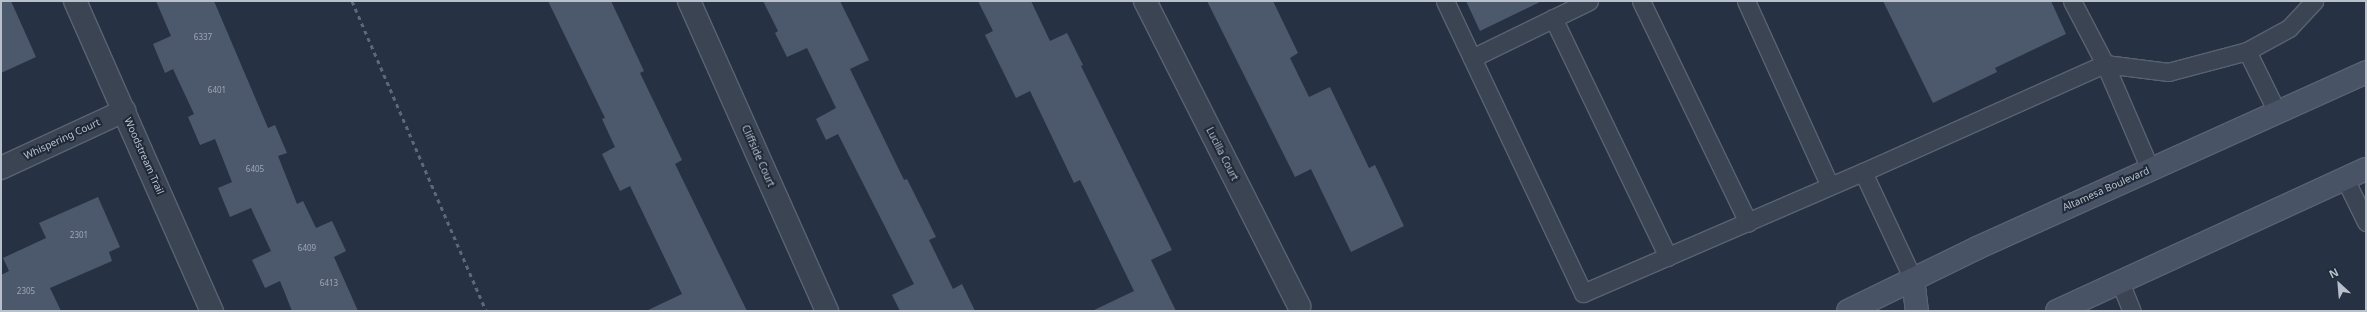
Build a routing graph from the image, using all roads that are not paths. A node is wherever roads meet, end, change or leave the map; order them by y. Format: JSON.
{"nodes":[{"id":1,"x":75,"y":1,"type":"edge"},
{"id":2,"x":689,"y":1,"type":"edge"},
{"id":3,"x":1145,"y":1,"type":"edge"},
{"id":4,"x":1445,"y":1,"type":"edge"},
{"id":5,"x":1589,"y":1,"type":"edge"},
{"id":6,"x":1642,"y":1,"type":"edge"},
{"id":7,"x":1746,"y":1,"type":"edge"},
{"id":8,"x":2072,"y":1,"type":"edge"},
{"id":9,"x":2308,"y":2,"type":"edge"},
{"id":10,"x":1553,"y":18,"type":"junction"},
{"id":11,"x":2247,"y":51,"type":"junction"},
{"id":12,"x":1472,"y":58,"type":"junction"},
{"id":13,"x":2104,"y":64,"type":"junction"},
{"id":14,"x":2366,"y":72,"type":"edge"},
{"id":15,"x":124,"y":111,"type":"junction"},
{"id":16,"x":2277,"y":112,"type":"junction"},
{"id":17,"x":1,"y":168,"type":"edge"},
{"id":18,"x":2150,"y":169,"type":"junction"},
{"id":19,"x":2366,"y":169,"type":"edge"},
{"id":20,"x":1863,"y":172,"type":"junction"},
{"id":21,"x":2345,"y":179,"type":"junction"},
{"id":22,"x":1830,"y":186,"type":"junction"},
{"id":23,"x":1748,"y":222,"type":"junction"},
{"id":24,"x":2366,"y":222,"type":"edge"},
{"id":25,"x":1668,"y":257,"type":"junction"},
{"id":26,"x":1913,"y":279,"type":"junction"},
{"id":27,"x":2120,"y":282,"type":"junction"},
{"id":28,"x":1299,"y":306,"type":"dead end"},
{"id":29,"x":212,"y":311,"type":"edge"},
{"id":30,"x":827,"y":311,"type":"edge"},
{"id":31,"x":1848,"y":311,"type":"edge"},
{"id":32,"x":1917,"y":311,"type":"edge"},
{"id":33,"x":2057,"y":311,"type":"edge"},
{"id":34,"x":2132,"y":311,"type":"edge"}],
"edges":[{"from":1,"to":15,"type":"street","name":"Woodstream Trail"},
{"from":2,"to":30,"type":"street","name":"Cliffside Court"},
{"from":3,"to":28,"type":"street","name":"Lucilla Court"},
{"from":4,"to":12,"type":"lane"},
{"from":5,"to":10,"type":"lane"},
{"from":6,"to":23,"type":"lane"},
{"from":7,"to":22,"type":"lane"},
{"from":8,"to":13,"type":"lane"},
{"from":9,"to":11,"type":"lane"},
{"from":10,"to":12,"type":"lane"},
{"from":10,"to":25,"type":"lane"},
{"from":11,"to":13,"type":"lane"},
{"from":11,"to":16,"type":"lane"},
{"from":12,"to":25,"type":"lane"},
{"from":13,"to":18,"type":"lane"},
{"from":13,"to":20,"type":"lane"},
{"from":14,"to":16,"type":"main road","name":"Altamesa Boulevard"},
{"from":15,"to":17,"type":"street","name":"Whispering Court"},
{"from":15,"to":29,"type":"street","name":"Woodstream Trail"},
{"from":16,"to":18,"type":"main road","name":"Altamesa Boulevard"},
{"from":18,"to":26,"type":"main road","name":"Altamesa Boulevard"},
{"from":19,"to":21,"type":"main road"},
{"from":20,"to":22,"type":"lane"},
{"from":20,"to":26,"type":"lane"},
{"from":21,"to":24,"type":"lane"},
{"from":21,"to":27,"type":"main road"},
{"from":22,"to":23,"type":"lane"},
{"from":23,"to":25,"type":"lane"},
{"from":26,"to":31,"type":"main road","name":"Altamesa Boulevard"},
{"from":26,"to":32,"type":"main road"},
{"from":27,"to":33,"type":"main road"},
{"from":27,"to":34,"type":"lane"}]}
